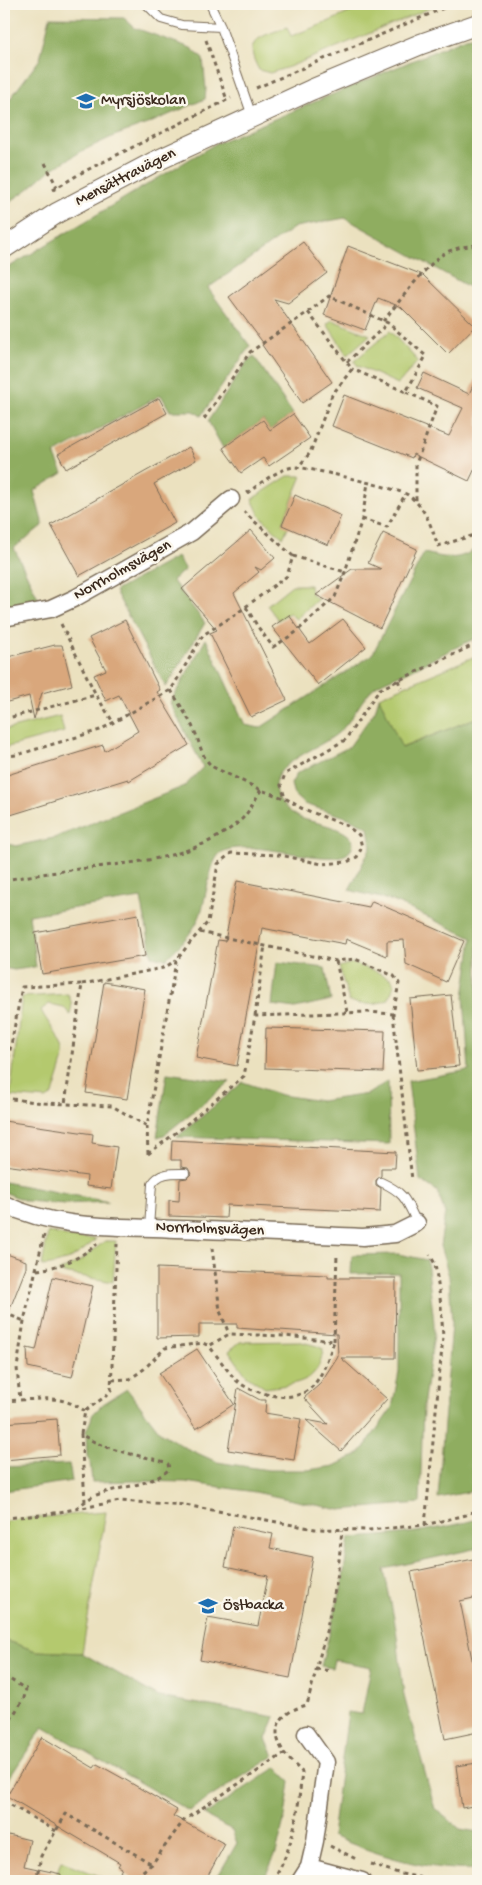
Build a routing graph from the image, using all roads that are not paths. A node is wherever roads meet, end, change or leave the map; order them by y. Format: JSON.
{"nodes":[{"id":1,"x":146,"y":4,"type":"edge"},
{"id":2,"x":210,"y":4,"type":"edge"},
{"id":3,"x":478,"y":24,"type":"edge"},
{"id":4,"x":221,"y":27,"type":"junction"},
{"id":5,"x":252,"y":116,"type":"junction"},
{"id":6,"x":4,"y":248,"type":"edge"},
{"id":7,"x":239,"y":500,"type":"road end"},
{"id":8,"x":4,"y":618,"type":"edge"},
{"id":9,"x":185,"y":1173,"type":"dead end"},
{"id":10,"x":381,"y":1182,"type":"dead end"},
{"id":11,"x":4,"y":1204,"type":"edge"},
{"id":12,"x":417,"y":1223,"type":"joint"},
{"id":13,"x":149,"y":1228,"type":"junction"},
{"id":14,"x":306,"y":1734,"type":"dead end"},
{"id":15,"x":309,"y":1867,"type":"junction"},
{"id":16,"x":300,"y":1881,"type":"edge"},
{"id":17,"x":362,"y":1881,"type":"edge"}],
"edges":[{"from":1,"to":4,"type":"lane"},
{"from":2,"to":4,"type":"lane"},
{"from":3,"to":5,"type":"street","name":"Mensättravägen"},
{"from":4,"to":5,"type":"lane"},
{"from":5,"to":6,"type":"street","name":"Mensättravägen"},
{"from":7,"to":8,"type":"street","name":"Norrholmsvägen"},
{"from":9,"to":13,"type":"lane"},
{"from":10,"to":12,"type":"lane"},
{"from":11,"to":13,"type":"street","name":"Norrholmsvägen"},
{"from":12,"to":13,"type":"street","name":"Norrholmsvägen"},
{"from":14,"to":15,"type":"street"},
{"from":15,"to":16,"type":"street"},
{"from":15,"to":17,"type":"street"}]}
